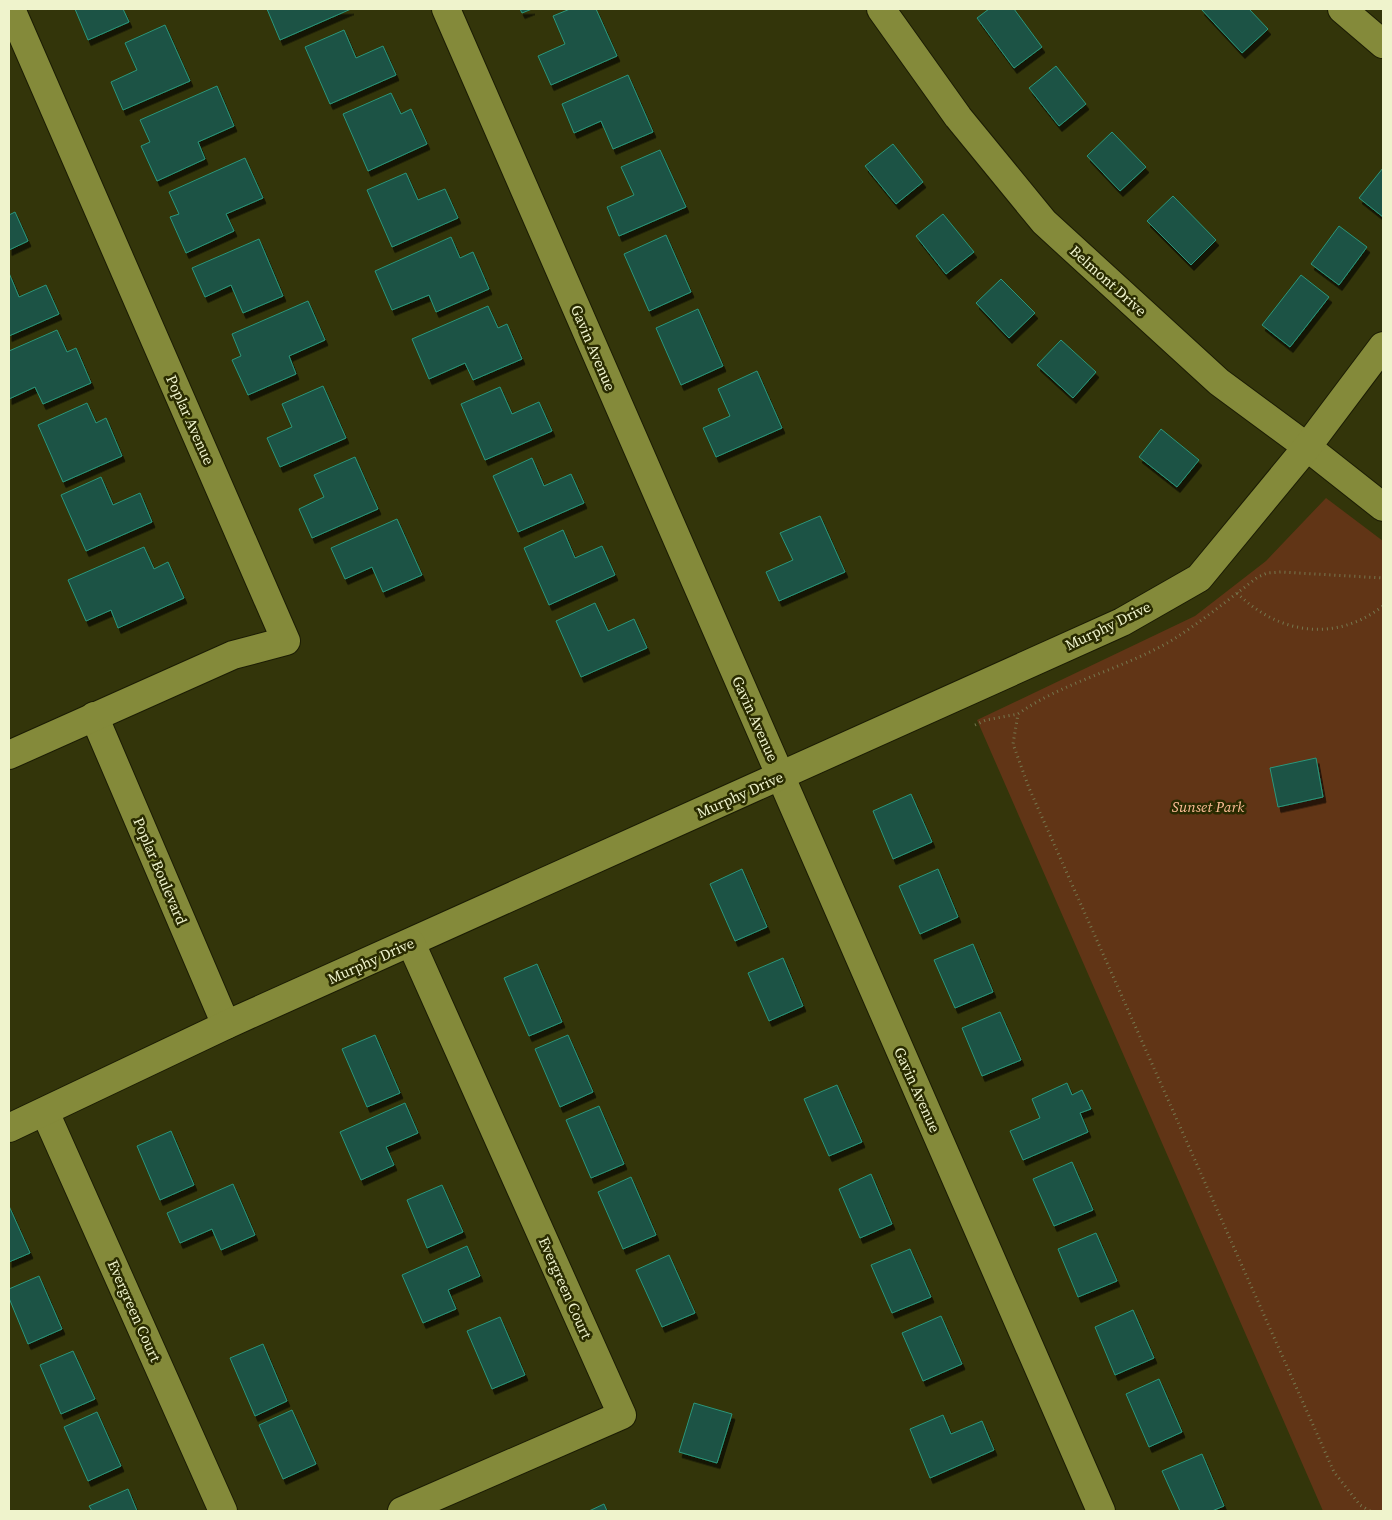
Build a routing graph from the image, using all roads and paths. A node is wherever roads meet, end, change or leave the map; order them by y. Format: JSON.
{"nodes":[{"id":1,"x":11,"y":9,"type":"edge"},
{"id":2,"x":446,"y":9,"type":"edge"},
{"id":3,"x":881,"y":9,"type":"edge"},
{"id":4,"x":1342,"y":9,"type":"edge"},
{"id":5,"x":1383,"y":44,"type":"edge"},
{"id":6,"x":1383,"y":346,"type":"edge"},
{"id":7,"x":1307,"y":447,"type":"junction"},
{"id":8,"x":1383,"y":507,"type":"edge"},
{"id":9,"x":1383,"y":578,"type":"edge"},
{"id":10,"x":1237,"y":593,"type":"junction"},
{"id":11,"x":1383,"y":606,"type":"edge"},
{"id":12,"x":1018,"y":714,"type":"junction"},
{"id":13,"x":94,"y":716,"type":"junction"},
{"id":14,"x":975,"y":726,"type":"dead end"},
{"id":15,"x":9,"y":755,"type":"edge"},
{"id":16,"x":780,"y":777,"type":"junction"},
{"id":17,"x":411,"y":943,"type":"junction"},
{"id":18,"x":226,"y":1026,"type":"junction"},
{"id":19,"x":45,"y":1112,"type":"junction"},
{"id":20,"x":9,"y":1128,"type":"edge"},
{"id":21,"x":223,"y":1511,"type":"edge"},
{"id":22,"x":402,"y":1511,"type":"edge"},
{"id":23,"x":1101,"y":1511,"type":"edge"},
{"id":24,"x":1370,"y":1511,"type":"edge"}],
"edges":[{"from":1,"to":13,"type":"street","name":"Poplar Avenue"},
{"from":2,"to":16,"type":"street","name":"Gavin Avenue"},
{"from":3,"to":7,"type":"street","name":"Belmont Drive"},
{"from":4,"to":5,"type":"street"},
{"from":6,"to":7,"type":"street","name":"Murphy Drive"},
{"from":7,"to":8,"type":"street","name":"Belmont Drive"},
{"from":7,"to":16,"type":"street","name":"Murphy Drive"},
{"from":9,"to":10,"type":"path"},
{"from":10,"to":11,"type":"path"},
{"from":10,"to":12,"type":"path"},
{"from":12,"to":14,"type":"path"},
{"from":12,"to":24,"type":"path"},
{"from":13,"to":15,"type":"street"},
{"from":13,"to":18,"type":"street","name":"Poplar Boulevard"},
{"from":16,"to":17,"type":"street","name":"Murphy Drive"},
{"from":16,"to":23,"type":"street","name":"Gavin Avenue"},
{"from":17,"to":18,"type":"street","name":"Murphy Drive"},
{"from":17,"to":22,"type":"street","name":"Evergreen Court"},
{"from":18,"to":19,"type":"street","name":"Murphy Drive"},
{"from":19,"to":20,"type":"street","name":"Murphy Drive"},
{"from":19,"to":21,"type":"street","name":"Evergreen Court"}]}
